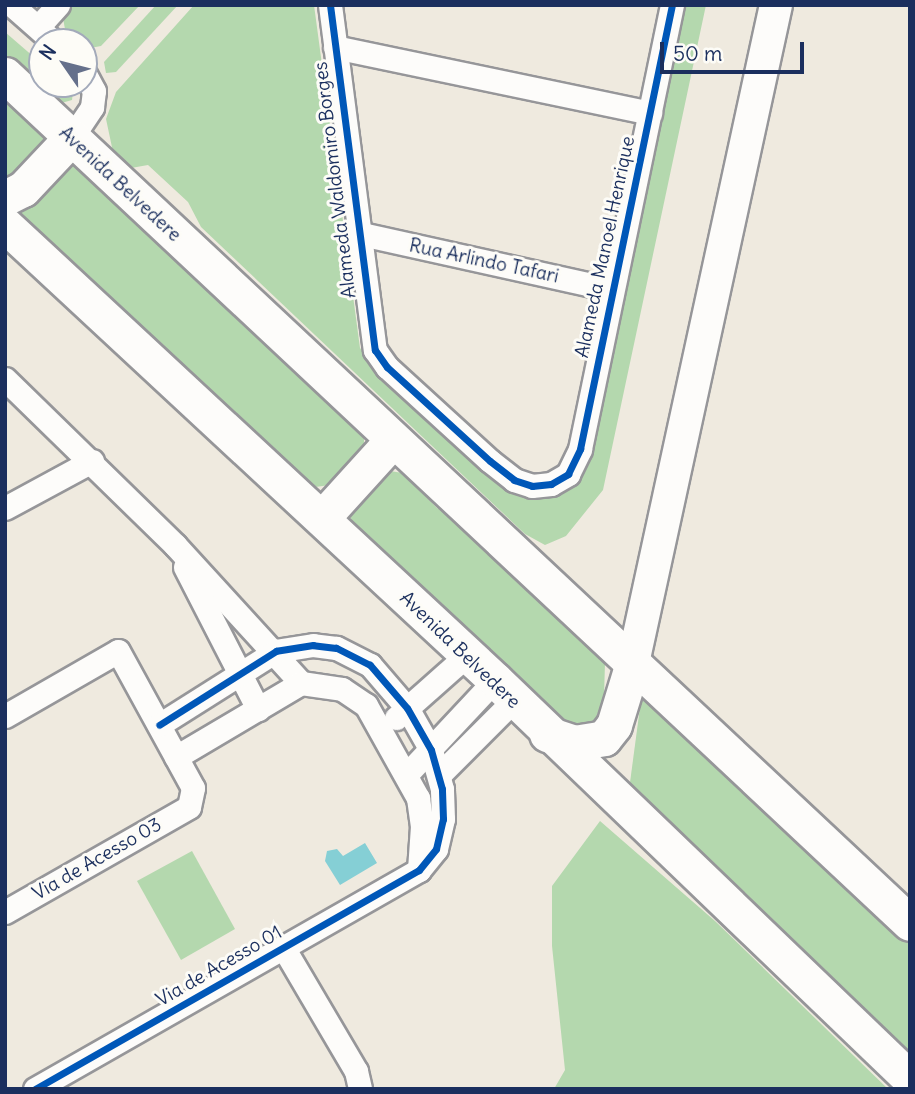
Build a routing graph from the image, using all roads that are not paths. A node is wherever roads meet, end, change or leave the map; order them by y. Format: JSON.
{"nodes":[{"id":1,"x":12,"y":5,"type":"edge"},
{"id":2,"x":58,"y":5,"type":"edge"},
{"id":3,"x":330,"y":5,"type":"edge"},
{"id":4,"x":672,"y":5,"type":"edge"},
{"id":5,"x":776,"y":5,"type":"edge"},
{"id":6,"x":38,"y":28,"type":"edge"},
{"id":7,"x":49,"y":28,"type":"edge"},
{"id":8,"x":335,"y":47,"type":"junction"},
{"id":9,"x":5,"y":75,"type":"edge"},
{"id":10,"x":93,"y":98,"type":"edge"},
{"id":11,"x":650,"y":113,"type":"junction"},
{"id":12,"x":72,"y":137,"type":"junction"},
{"id":13,"x":5,"y":198,"type":"edge"},
{"id":14,"x":5,"y":225,"type":"edge"},
{"id":15,"x":357,"y":233,"type":"junction"},
{"id":16,"x":610,"y":289,"type":"junction"},
{"id":17,"x":5,"y":379,"type":"edge"},
{"id":18,"x":391,"y":442,"type":"junction"},
{"id":19,"x":92,"y":461,"type":"junction"},
{"id":20,"x":551,"y":484,"type":"joint"},
{"id":21,"x":5,"y":508,"type":"edge"},
{"id":22,"x":322,"y":518,"type":"junction"},
{"id":23,"x":175,"y":545,"type":"junction"},
{"id":24,"x":652,"y":567,"type":"junction"},
{"id":25,"x":586,"y":620,"type":"junction"},
{"id":26,"x":276,"y":651,"type":"junction"},
{"id":27,"x":467,"y":655,"type":"junction"},
{"id":28,"x":633,"y":663,"type":"junction"},
{"id":29,"x":239,"y":677,"type":"junction"},
{"id":30,"x":301,"y":683,"type":"junction"},
{"id":31,"x":504,"y":690,"type":"junction"},
{"id":32,"x":407,"y":708,"type":"junction"},
{"id":33,"x":258,"y":709,"type":"junction"},
{"id":34,"x":5,"y":716,"type":"edge"},
{"id":35,"x":159,"y":725,"type":"junction"},
{"id":36,"x":382,"y":730,"type":"junction"},
{"id":37,"x":547,"y":734,"type":"junction"},
{"id":38,"x":431,"y":750,"type":"junction"},
{"id":39,"x":176,"y":757,"type":"junction"},
{"id":40,"x":440,"y":774,"type":"junction"},
{"id":41,"x":406,"y":775,"type":"junction"},
{"id":42,"x":419,"y":870,"type":"junction"},
{"id":43,"x":5,"y":912,"type":"edge"},
{"id":44,"x":910,"y":923,"type":"edge"},
{"id":45,"x":283,"y":947,"type":"junction"},
{"id":46,"x":910,"y":1079,"type":"edge"},
{"id":47,"x":35,"y":1089,"type":"edge"},
{"id":48,"x":360,"y":1089,"type":"edge"}],
"edges":[{"from":1,"to":6,"type":"street"},
{"from":2,"to":7,"type":"street"},
{"from":3,"to":8,"type":"street","name":"Alameda Waldomiro Borges"},
{"from":4,"to":11,"type":"street","name":"Alameda Manoel Henrique"},
{"from":5,"to":24,"type":"street"},
{"from":8,"to":11,"type":"street"},
{"from":8,"to":15,"type":"street","name":"Alameda Waldomiro Borges"},
{"from":9,"to":12,"type":"main road","name":"Avenida Belvedere"},
{"from":10,"to":12,"type":"street"},
{"from":11,"to":16,"type":"street","name":"Alameda Manoel Henrique"},
{"from":12,"to":13,"type":"main road"},
{"from":12,"to":18,"type":"main road","name":"Avenida Belvedere"},
{"from":14,"to":22,"type":"main road","name":"Avenida Belvedere"},
{"from":15,"to":16,"type":"street","name":"Rua Arlindo Tafari"},
{"from":15,"to":20,"type":"street","name":"Alameda Waldomiro Borges"},
{"from":16,"to":20,"type":"street","name":"Alameda Manoel Henrique"},
{"from":17,"to":19,"type":"street"},
{"from":18,"to":22,"type":"main road"},
{"from":18,"to":25,"type":"main road","name":"Avenida Belvedere"},
{"from":19,"to":21,"type":"street"},
{"from":19,"to":23,"type":"street"},
{"from":22,"to":27,"type":"main road","name":"Avenida Belvedere"},
{"from":23,"to":26,"type":"street"},
{"from":23,"to":29,"type":"street"},
{"from":24,"to":25,"type":"street"},
{"from":24,"to":28,"type":"street"},
{"from":25,"to":28,"type":"main road","name":"Avenida Belvedere"},
{"from":26,"to":29,"type":"street"},
{"from":26,"to":30,"type":"street"},
{"from":26,"to":32,"type":"street"},
{"from":27,"to":31,"type":"main road","name":"Avenida Belvedere"},
{"from":27,"to":32,"type":"street"},
{"from":28,"to":37,"type":"main road"},
{"from":28,"to":44,"type":"main road","name":"Avenida Belvedere"},
{"from":29,"to":33,"type":"street"},
{"from":29,"to":35,"type":"street"},
{"from":30,"to":33,"type":"street"},
{"from":30,"to":36,"type":"street"},
{"from":31,"to":37,"type":"main road","name":"Avenida Belvedere"},
{"from":31,"to":38,"type":"street"},
{"from":31,"to":40,"type":"street"},
{"from":32,"to":36,"type":"street"},
{"from":32,"to":38,"type":"street"},
{"from":33,"to":39,"type":"street"},
{"from":34,"to":35,"type":"street"},
{"from":35,"to":39,"type":"street"},
{"from":36,"to":41,"type":"street"},
{"from":37,"to":46,"type":"main road","name":"Avenida Belvedere"},
{"from":38,"to":40,"type":"street"},
{"from":38,"to":41,"type":"street"},
{"from":39,"to":43,"type":"street","name":"Via de Acesso 03"},
{"from":40,"to":42,"type":"street"},
{"from":41,"to":42,"type":"street"},
{"from":42,"to":45,"type":"street","name":"Via de Acesso 01"},
{"from":45,"to":47,"type":"street","name":"Via de Acesso 01"},
{"from":45,"to":48,"type":"street"}]}
